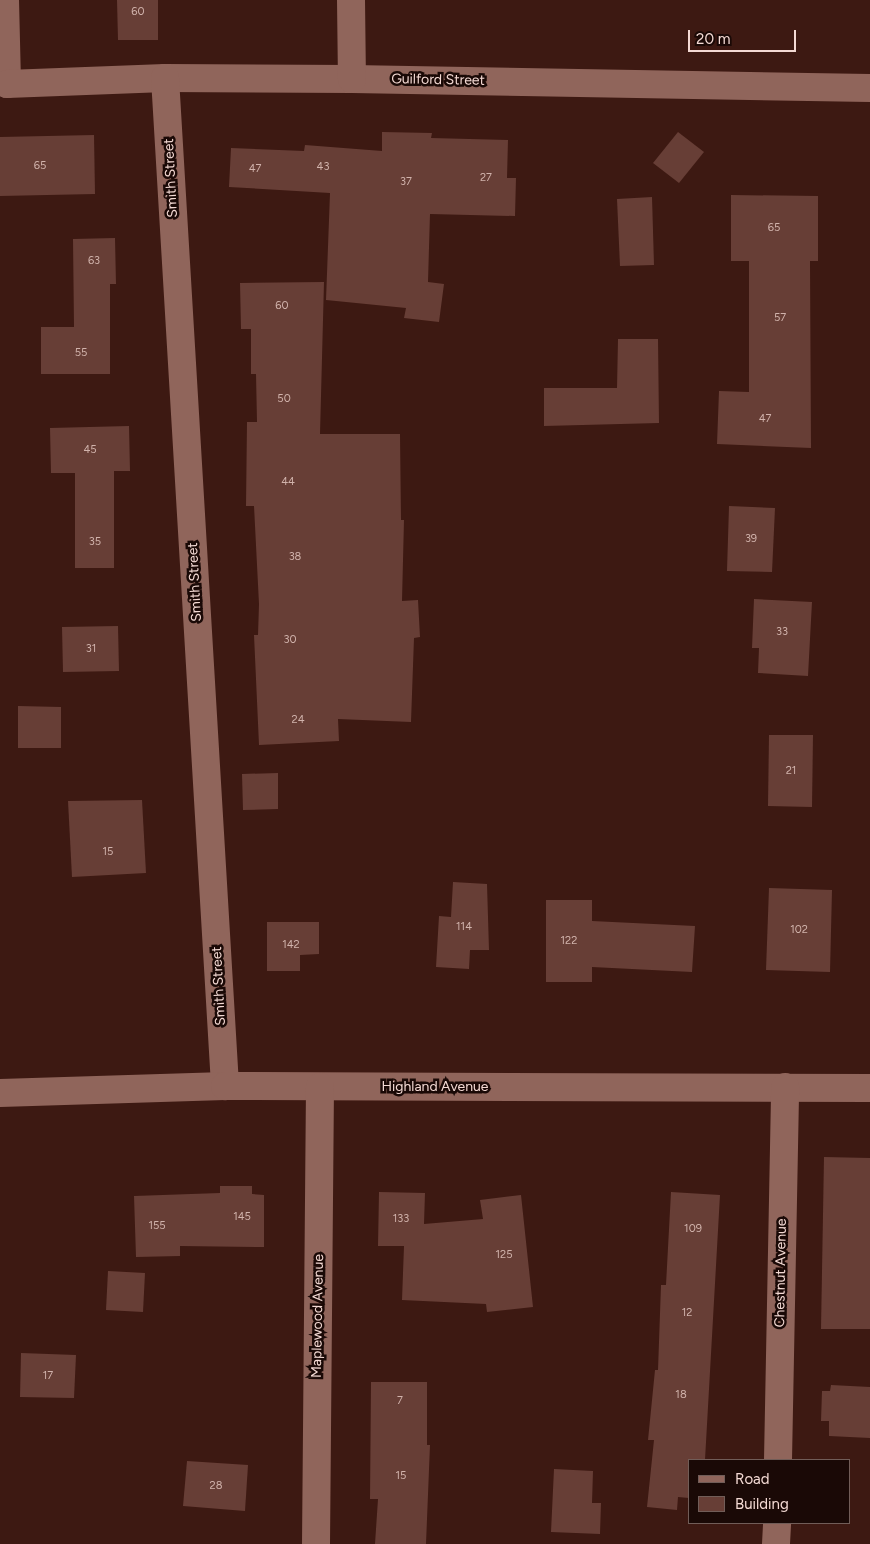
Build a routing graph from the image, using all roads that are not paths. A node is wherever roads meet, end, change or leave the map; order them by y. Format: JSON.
{"nodes":[{"id":1,"x":5,"y":0,"type":"edge"},
{"id":2,"x":351,"y":0,"type":"edge"},
{"id":3,"x":165,"y":78,"type":"junction"},
{"id":4,"x":352,"y":78,"type":"junction"},
{"id":5,"x":870,"y":88,"type":"edge"},
{"id":6,"x":225,"y":1086,"type":"junction"},
{"id":7,"x":320,"y":1087,"type":"junction"},
{"id":8,"x":785,"y":1087,"type":"junction"},
{"id":9,"x":870,"y":1088,"type":"edge"},
{"id":10,"x":0,"y":1093,"type":"edge"},
{"id":11,"x":778,"y":1459,"type":"edge"},
{"id":12,"x":777,"y":1524,"type":"edge"},
{"id":13,"x":316,"y":1544,"type":"edge"},
{"id":14,"x":776,"y":1544,"type":"edge"}],
"edges":[{"from":1,"to":3,"type":"street","name":"Guilford Street"},
{"from":2,"to":4,"type":"street"},
{"from":3,"to":4,"type":"street","name":"Guilford Street"},
{"from":3,"to":6,"type":"street","name":"Smith Street"},
{"from":4,"to":5,"type":"street","name":"Guilford Street"},
{"from":6,"to":7,"type":"street","name":"Highland Avenue"},
{"from":6,"to":10,"type":"street","name":"Highland Avenue"},
{"from":7,"to":8,"type":"street","name":"Highland Avenue"},
{"from":7,"to":13,"type":"street","name":"Maplewood Avenue"},
{"from":8,"to":9,"type":"street","name":"Highland Avenue"},
{"from":8,"to":11,"type":"street","name":"Chestnut Avenue"},
{"from":12,"to":14,"type":"street"}]}
